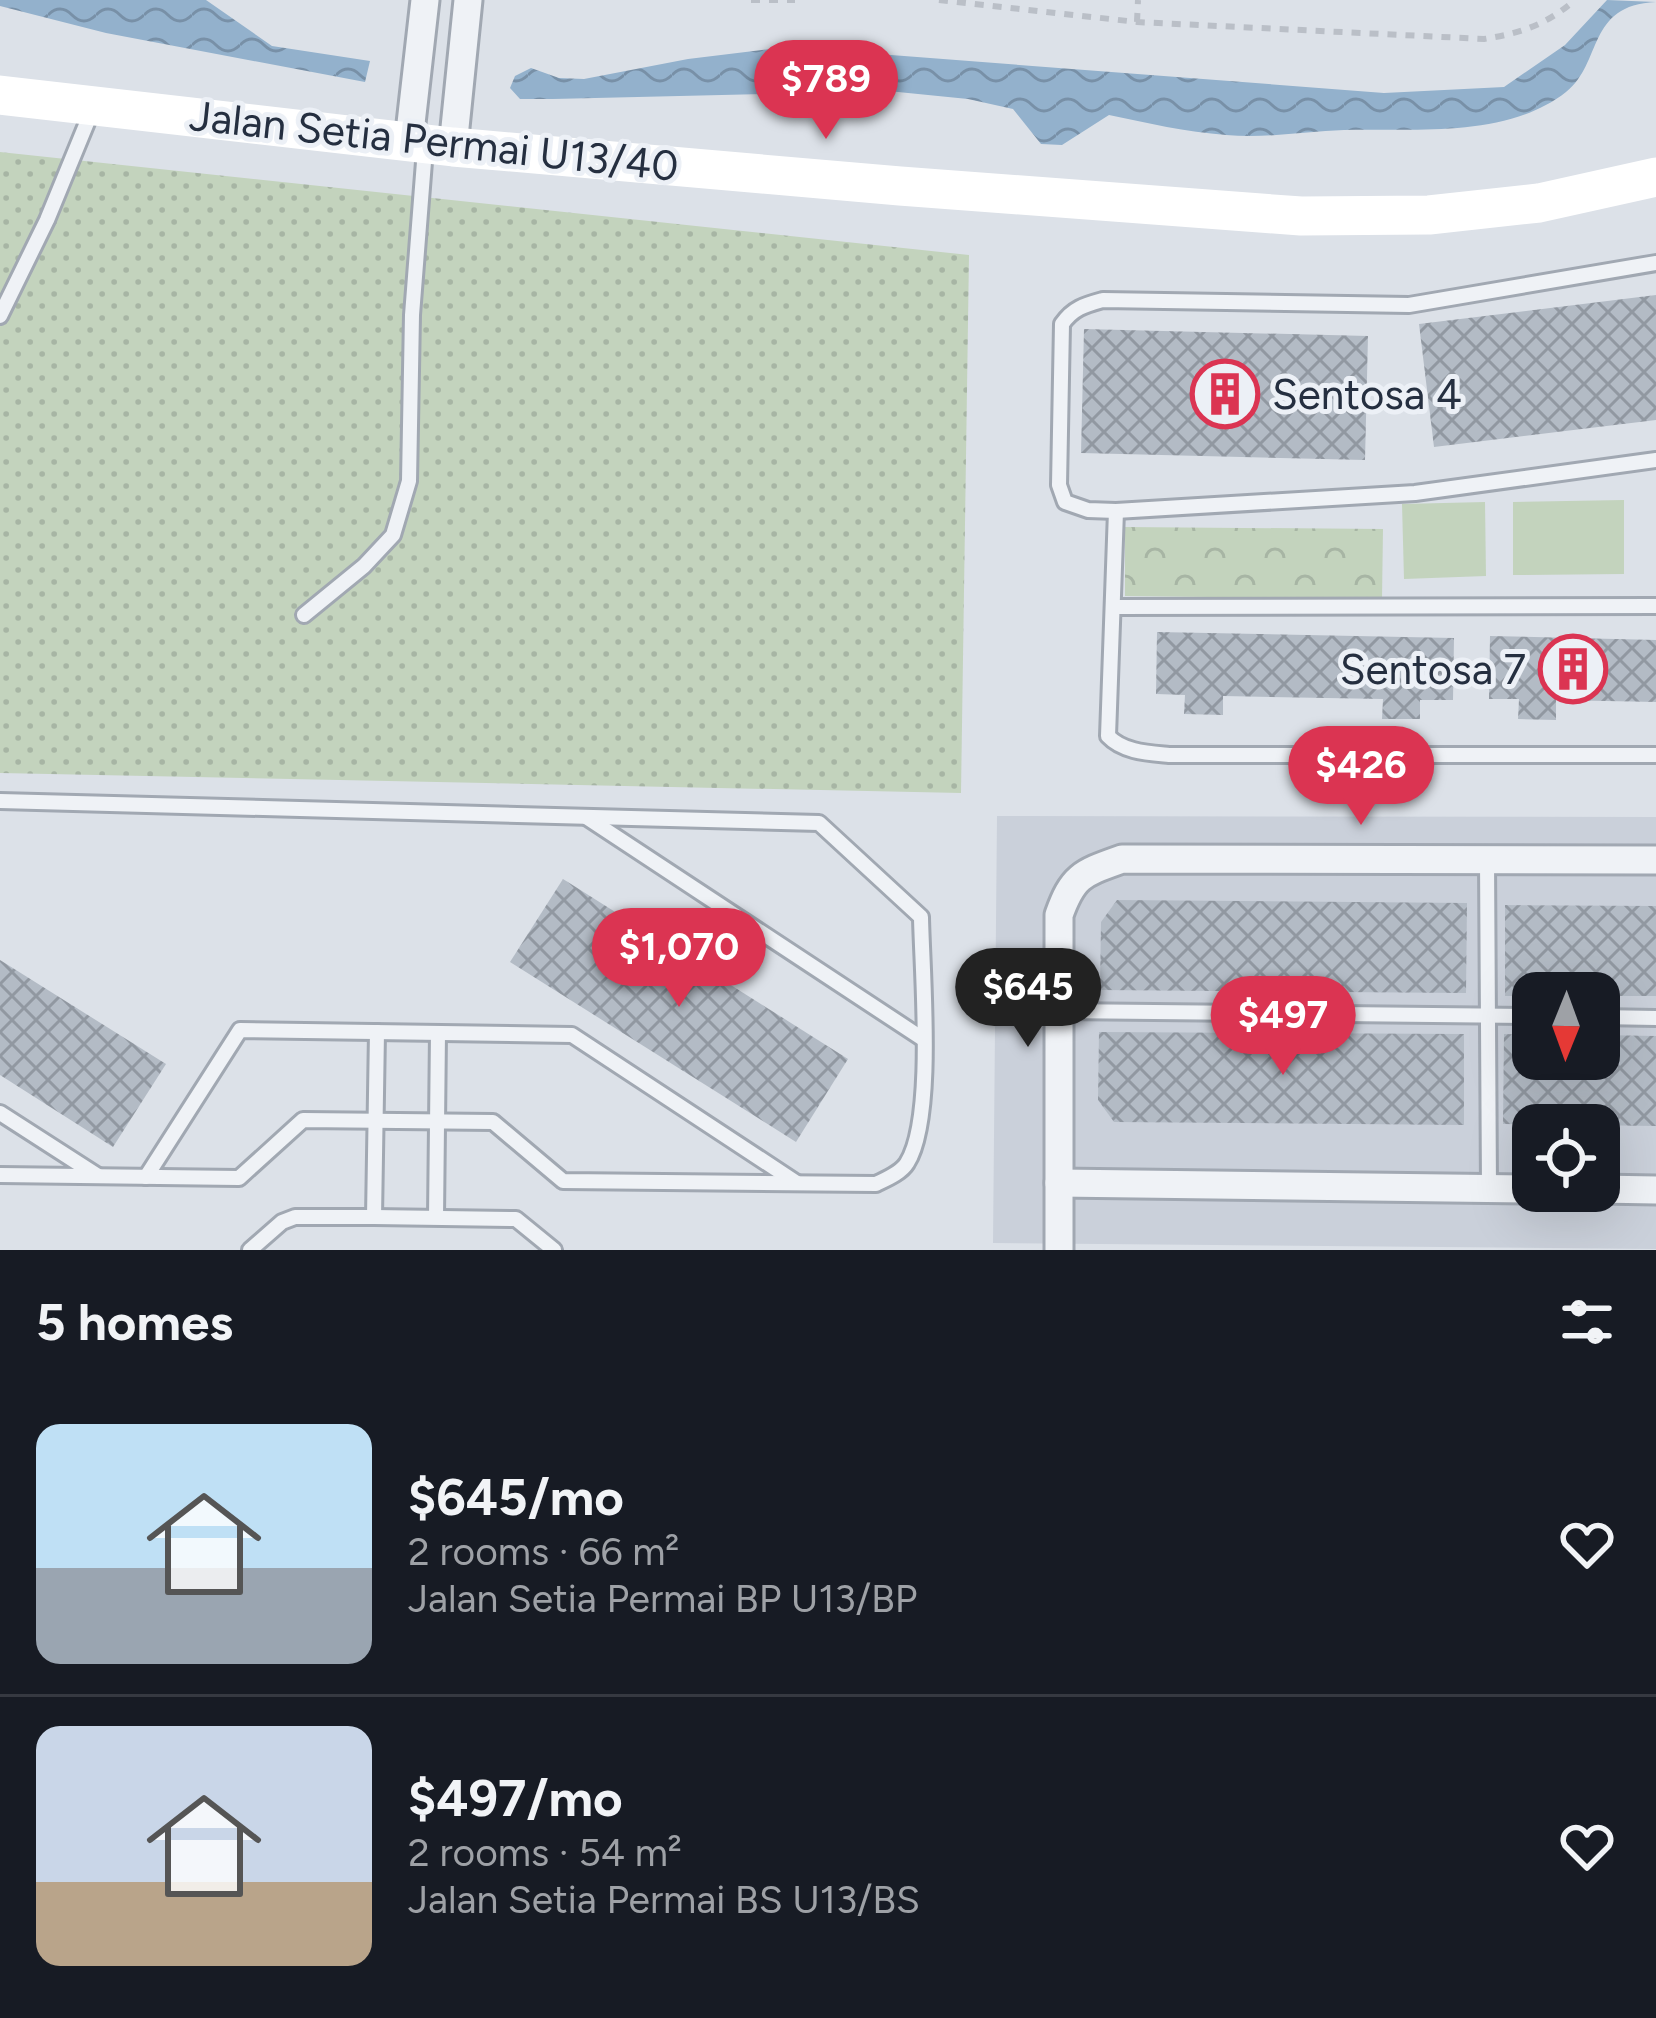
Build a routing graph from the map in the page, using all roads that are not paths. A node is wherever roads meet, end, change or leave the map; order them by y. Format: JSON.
{"nodes":[{"id":1,"x":425,"y":0,"type":"edge"},
{"id":2,"x":468,"y":0,"type":"edge"},
{"id":3,"x":0,"y":95,"type":"edge"},
{"id":4,"x":95,"y":104,"type":"junction"},
{"id":5,"x":429,"y":144,"type":"junction"},
{"id":6,"x":1656,"y":177,"type":"edge"},
{"id":7,"x":1656,"y":263,"type":"edge"},
{"id":8,"x":0,"y":316,"type":"edge"},
{"id":9,"x":1656,"y":460,"type":"edge"},
{"id":10,"x":1116,"y":511,"type":"junction"},
{"id":11,"x":1656,"y":606,"type":"edge"},
{"id":12,"x":1112,"y":607,"type":"junction"},
{"id":13,"x":304,"y":615,"type":"dead end"},
{"id":14,"x":1656,"y":755,"type":"edge"},
{"id":15,"x":0,"y":801,"type":"edge"},
{"id":16,"x":582,"y":814,"type":"junction"},
{"id":17,"x":1487,"y":860,"type":"junction"},
{"id":18,"x":1656,"y":860,"type":"edge"},
{"id":19,"x":1060,"y":1010,"type":"junction"},
{"id":20,"x":1489,"y":1016,"type":"junction"},
{"id":21,"x":1512,"y":1016,"type":"edge"},
{"id":22,"x":1620,"y":1017,"type":"edge"},
{"id":23,"x":1656,"y":1018,"type":"edge"},
{"id":24,"x":377,"y":1032,"type":"junction"},
{"id":25,"x":438,"y":1034,"type":"junction"},
{"id":26,"x":922,"y":1040,"type":"junction"},
{"id":27,"x":0,"y":1113,"type":"edge"},
{"id":28,"x":376,"y":1120,"type":"junction"},
{"id":29,"x":437,"y":1121,"type":"junction"},
{"id":30,"x":0,"y":1175,"type":"edge"},
{"id":31,"x":98,"y":1176,"type":"junction"},
{"id":32,"x":146,"y":1177,"type":"junction"},
{"id":33,"x":1059,"y":1183,"type":"junction"},
{"id":34,"x":797,"y":1184,"type":"junction"},
{"id":35,"x":1489,"y":1188,"type":"junction"},
{"id":36,"x":1512,"y":1189,"type":"edge"},
{"id":37,"x":1620,"y":1190,"type":"edge"},
{"id":38,"x":1656,"y":1190,"type":"edge"},
{"id":39,"x":374,"y":1217,"type":"junction"},
{"id":40,"x":436,"y":1217,"type":"junction"},
{"id":41,"x":250,"y":1250,"type":"edge"},
{"id":42,"x":554,"y":1250,"type":"edge"},
{"id":43,"x":1059,"y":1250,"type":"edge"}],
"edges":[{"from":1,"to":5,"type":"street"},
{"from":2,"to":5,"type":"street"},
{"from":3,"to":4,"type":"street","name":"Jalan Setia Permai U13/40"},
{"from":4,"to":5,"type":"street","name":"Jalan Setia Permai U13/40"},
{"from":4,"to":8,"type":"lane"},
{"from":5,"to":6,"type":"street","name":"Jalan Setia Permai U13/40"},
{"from":5,"to":13,"type":"lane"},
{"from":7,"to":10,"type":"lane"},
{"from":9,"to":10,"type":"lane"},
{"from":10,"to":12,"type":"lane"},
{"from":11,"to":12,"type":"lane"},
{"from":12,"to":14,"type":"lane"},
{"from":15,"to":16,"type":"lane"},
{"from":16,"to":26,"type":"lane"},
{"from":16,"to":26,"type":"lane"},
{"from":17,"to":18,"type":"street"},
{"from":17,"to":19,"type":"street"},
{"from":17,"to":20,"type":"lane"},
{"from":19,"to":20,"type":"lane"},
{"from":19,"to":33,"type":"street"},
{"from":20,"to":21,"type":"lane"},
{"from":20,"to":35,"type":"lane"},
{"from":22,"to":23,"type":"lane"},
{"from":24,"to":25,"type":"lane"},
{"from":24,"to":28,"type":"lane"},
{"from":24,"to":32,"type":"lane"},
{"from":25,"to":29,"type":"lane"},
{"from":25,"to":34,"type":"lane"},
{"from":26,"to":34,"type":"lane"},
{"from":27,"to":31,"type":"lane"},
{"from":28,"to":29,"type":"lane"},
{"from":28,"to":32,"type":"lane"},
{"from":28,"to":39,"type":"lane"},
{"from":29,"to":34,"type":"lane"},
{"from":29,"to":40,"type":"lane"},
{"from":30,"to":31,"type":"lane"},
{"from":31,"to":32,"type":"lane"},
{"from":33,"to":35,"type":"street"},
{"from":33,"to":43,"type":"street"},
{"from":35,"to":36,"type":"street"},
{"from":37,"to":38,"type":"street"},
{"from":39,"to":40,"type":"lane"},
{"from":39,"to":41,"type":"lane"},
{"from":40,"to":42,"type":"lane"}]}
